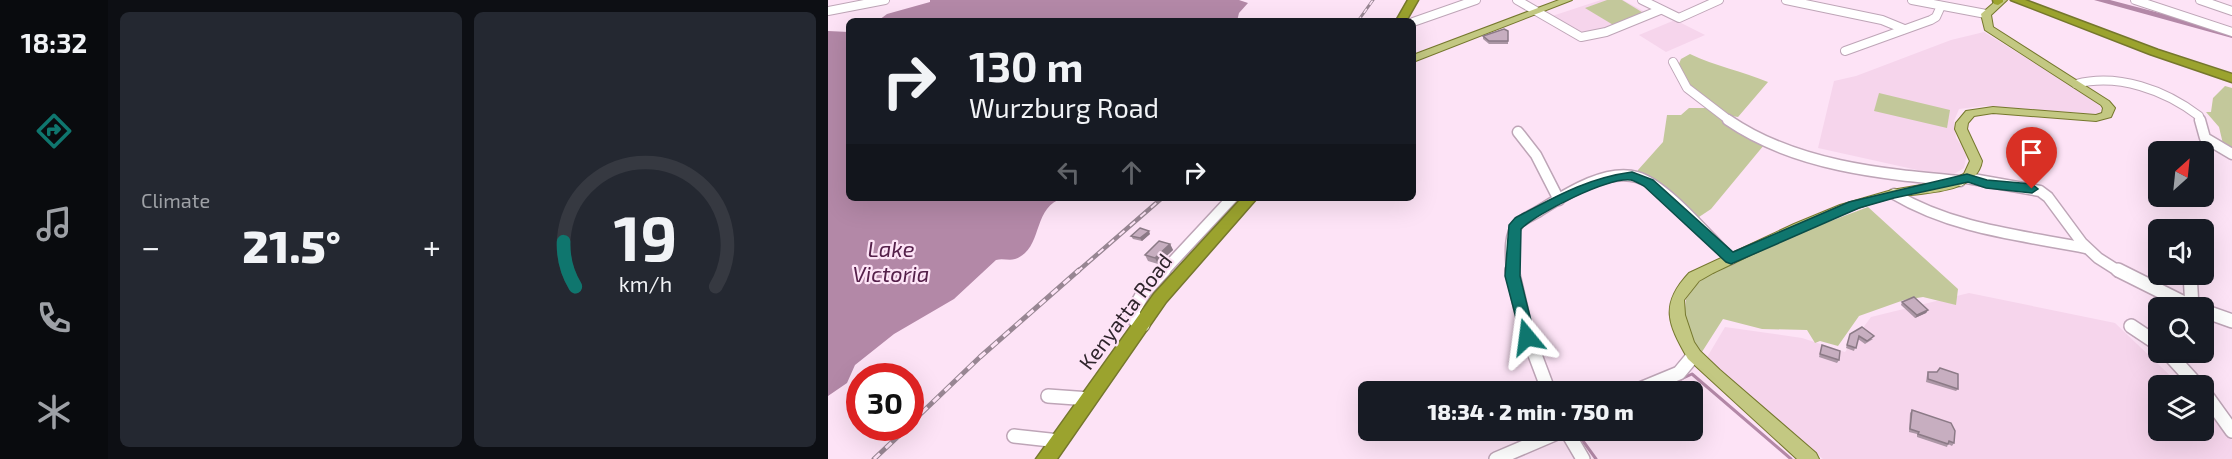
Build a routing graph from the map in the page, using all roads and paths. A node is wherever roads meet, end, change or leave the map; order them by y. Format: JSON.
{"nodes":[{"id":1,"x":885,"y":0,"type":"edge"},
{"id":2,"x":1413,"y":0,"type":"edge"},
{"id":3,"x":1476,"y":0,"type":"edge"},
{"id":4,"x":1517,"y":0,"type":"edge"},
{"id":5,"x":1568,"y":0,"type":"edge"},
{"id":6,"x":1719,"y":0,"type":"edge"},
{"id":7,"x":1786,"y":0,"type":"edge"},
{"id":8,"x":1912,"y":0,"type":"edge"},
{"id":9,"x":2135,"y":0,"type":"edge"},
{"id":10,"x":2199,"y":0,"type":"edge"},
{"id":11,"x":1647,"y":1,"type":"edge"},
{"id":12,"x":1808,"y":2,"type":"edge"},
{"id":13,"x":2001,"y":3,"type":"edge"},
{"id":14,"x":1941,"y":6,"type":"junction"},
{"id":15,"x":1660,"y":10,"type":"junction"},
{"id":16,"x":1536,"y":11,"type":"junction"},
{"id":17,"x":2232,"y":11,"type":"edge"},
{"id":18,"x":828,"y":12,"type":"edge"},
{"id":19,"x":1403,"y":18,"type":"edge"},
{"id":20,"x":1416,"y":21,"type":"edge"},
{"id":21,"x":1904,"y":29,"type":"junction"},
{"id":22,"x":2232,"y":32,"type":"edge"},
{"id":23,"x":1845,"y":51,"type":"dead end"},
{"id":24,"x":1416,"y":58,"type":"edge"},
{"id":25,"x":1673,"y":62,"type":"dead end"},
{"id":26,"x":2232,"y":78,"type":"edge"},
{"id":27,"x":2076,"y":84,"type":"junction"},
{"id":28,"x":1518,"y":132,"type":"dead end"},
{"id":29,"x":2232,"y":154,"type":"edge"},
{"id":30,"x":1964,"y":180,"type":"junction"},
{"id":31,"x":1894,"y":194,"type":"junction"},
{"id":32,"x":1559,"y":200,"type":"junction"},
{"id":33,"x":1229,"y":201,"type":"edge"},
{"id":34,"x":1247,"y":201,"type":"edge"},
{"id":35,"x":2086,"y":248,"type":"junction"},
{"id":36,"x":1731,"y":259,"type":"junction"},
{"id":37,"x":2172,"y":297,"type":"edge"},
{"id":38,"x":2214,"y":315,"type":"edge"},
{"id":39,"x":2232,"y":321,"type":"edge"},
{"id":40,"x":1143,"y":325,"type":"junction"},
{"id":41,"x":2131,"y":326,"type":"dead end"},
{"id":42,"x":2148,"y":337,"type":"edge"},
{"id":43,"x":1694,"y":355,"type":"junction"},
{"id":44,"x":2177,"y":363,"type":"edge"},
{"id":45,"x":2188,"y":375,"type":"edge"},
{"id":46,"x":1544,"y":381,"type":"edge"},
{"id":47,"x":1660,"y":381,"type":"edge"},
{"id":48,"x":1048,"y":396,"type":"dead end"},
{"id":49,"x":1090,"y":399,"type":"junction"},
{"id":50,"x":2214,"y":406,"type":"edge"},
{"id":51,"x":2232,"y":431,"type":"edge"},
{"id":52,"x":1014,"y":436,"type":"dead end"},
{"id":53,"x":1059,"y":441,"type":"junction"},
{"id":54,"x":1539,"y":441,"type":"edge"},
{"id":55,"x":1572,"y":441,"type":"edge"},
{"id":56,"x":1046,"y":459,"type":"edge"},
{"id":57,"x":1496,"y":459,"type":"edge"},
{"id":58,"x":1583,"y":459,"type":"edge"},
{"id":59,"x":1810,"y":459,"type":"edge"}],
"edges":[{"from":1,"to":18,"type":"street"},
{"from":2,"to":19,"type":"highway"},
{"from":3,"to":20,"type":"street"},
{"from":4,"to":16,"type":"street"},
{"from":5,"to":16,"type":"main road"},
{"from":6,"to":15,"type":"street"},
{"from":7,"to":12,"type":"street"},
{"from":8,"to":14,"type":"street"},
{"from":9,"to":22,"type":"street"},
{"from":10,"to":17,"type":"street"},
{"from":11,"to":15,"type":"street"},
{"from":12,"to":21,"type":"street"},
{"from":13,"to":14,"type":"street"},
{"from":13,"to":26,"type":"highway"},
{"from":13,"to":27,"type":"main road"},
{"from":14,"to":21,"type":"street"},
{"from":15,"to":16,"type":"street"},
{"from":16,"to":24,"type":"main road"},
{"from":21,"to":23,"type":"street"},
{"from":25,"to":30,"type":"street"},
{"from":27,"to":29,"type":"street"},
{"from":27,"to":30,"type":"main road"},
{"from":28,"to":32,"type":"street"},
{"from":30,"to":31,"type":"main road"},
{"from":30,"to":35,"type":"street"},
{"from":31,"to":35,"type":"street"},
{"from":31,"to":36,"type":"main road"},
{"from":32,"to":36,"type":"street"},
{"from":32,"to":46,"type":"street"},
{"from":33,"to":40,"type":"street"},
{"from":34,"to":40,"type":"highway","name":"Kenyatta Road"},
{"from":35,"to":37,"type":"street"},
{"from":36,"to":43,"type":"main road"},
{"from":38,"to":39,"type":"street"},
{"from":40,"to":49,"type":"highway","name":"Kenyatta Road"},
{"from":41,"to":42,"type":"street"},
{"from":43,"to":47,"type":"street"},
{"from":43,"to":59,"type":"main road"},
{"from":44,"to":45,"type":"street"},
{"from":48,"to":49,"type":"street"},
{"from":49,"to":53,"type":"highway","name":"Kenyatta Road"},
{"from":50,"to":51,"type":"street"},
{"from":52,"to":53,"type":"street"},
{"from":53,"to":56,"type":"highway","name":"Kenyatta Road"},
{"from":54,"to":57,"type":"street"},
{"from":55,"to":58,"type":"street"}]}
